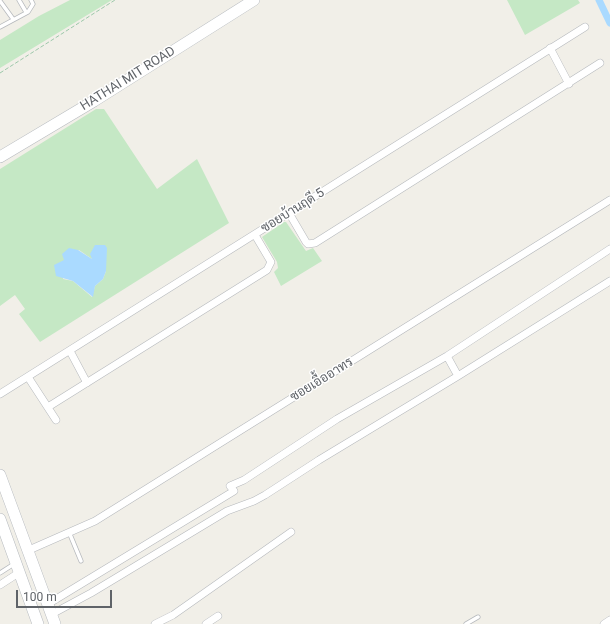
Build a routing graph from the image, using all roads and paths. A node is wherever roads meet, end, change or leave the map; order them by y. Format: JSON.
{"nodes":[{"id":1,"x":0,"y":0,"type":"edge"},
{"id":2,"x":19,"y":0,"type":"edge"},
{"id":3,"x":31,"y":0,"type":"edge"},
{"id":4,"x":115,"y":0,"type":"edge"},
{"id":5,"x":254,"y":0,"type":"edge"},
{"id":6,"x":26,"y":12,"type":"junction"},
{"id":7,"x":13,"y":19,"type":"junction"},
{"id":8,"x":0,"y":27,"type":"edge"},
{"id":9,"x":585,"y":27,"type":"dead end"},
{"id":10,"x":550,"y":48,"type":"junction"},
{"id":11,"x":600,"y":63,"type":"dead end"},
{"id":12,"x":0,"y":73,"type":"edge"},
{"id":13,"x":569,"y":84,"type":"junction"},
{"id":14,"x":0,"y":157,"type":"edge"},
{"id":15,"x":610,"y":200,"type":"edge"},
{"id":16,"x":289,"y":213,"type":"junction"},
{"id":17,"x":255,"y":235,"type":"junction"},
{"id":18,"x":610,"y":249,"type":"edge"},
{"id":19,"x":610,"y":281,"type":"edge"},
{"id":20,"x":70,"y":351,"type":"junction"},
{"id":21,"x":447,"y":356,"type":"junction"},
{"id":22,"x":458,"y":376,"type":"junction"},
{"id":23,"x":28,"y":377,"type":"junction"},
{"id":24,"x":87,"y":383,"type":"junction"},
{"id":25,"x":0,"y":394,"type":"edge"},
{"id":26,"x":48,"y":407,"type":"junction"},
{"id":27,"x":56,"y":420,"type":"dead end"},
{"id":28,"x":0,"y":475,"type":"edge"},
{"id":29,"x":219,"y":499,"type":"junction"},
{"id":30,"x":227,"y":510,"type":"junction"},
{"id":31,"x":0,"y":519,"type":"edge"},
{"id":32,"x":69,"y":532,"type":"junction"},
{"id":33,"x":291,"y":532,"type":"dead end"},
{"id":34,"x":155,"y":539,"type":"junction"},
{"id":35,"x":29,"y":550,"type":"junction"},
{"id":36,"x":162,"y":550,"type":"junction"},
{"id":37,"x":81,"y":561,"type":"dead end"},
{"id":38,"x":18,"y":567,"type":"junction"},
{"id":39,"x":0,"y":573,"type":"edge"},
{"id":40,"x":0,"y":585,"type":"edge"},
{"id":41,"x":52,"y":614,"type":"edge"},
{"id":42,"x":218,"y":616,"type":"dead end"},
{"id":43,"x":478,"y":617,"type":"dead end"},
{"id":44,"x":610,"y":620,"type":"edge"},
{"id":45,"x":38,"y":624,"type":"edge"},
{"id":46,"x":155,"y":624,"type":"edge"},
{"id":47,"x":206,"y":624,"type":"edge"},
{"id":48,"x":466,"y":624,"type":"edge"},
{"id":49,"x":604,"y":624,"type":"edge"}],
"edges":[{"from":1,"to":7,"type":"lane"},
{"from":2,"to":6,"type":"lane"},
{"from":3,"to":6,"type":"lane"},
{"from":4,"to":12,"type":"path"},
{"from":5,"to":14,"type":"street","name":"HATHAI MIT ROAD"},
{"from":6,"to":7,"type":"lane"},
{"from":7,"to":8,"type":"lane"},
{"from":9,"to":10,"type":"street","name":"ซอยบ้านฤดี 5"},
{"from":10,"to":13,"type":"street"},
{"from":10,"to":16,"type":"street","name":"ซอยบ้านฤดี 5"},
{"from":11,"to":13,"type":"street"},
{"from":13,"to":16,"type":"street"},
{"from":15,"to":32,"type":"street","name":"ซอยเอื้ออาทร"},
{"from":16,"to":17,"type":"street","name":"ซอยบ้านฤดี 5"},
{"from":17,"to":20,"type":"street","name":"ซอยบ้านฤดี 5"},
{"from":17,"to":24,"type":"street"},
{"from":18,"to":21,"type":"street"},
{"from":19,"to":22,"type":"street"},
{"from":20,"to":23,"type":"street","name":"ซอยบ้านฤดี 5"},
{"from":20,"to":24,"type":"street"},
{"from":21,"to":22,"type":"street"},
{"from":21,"to":29,"type":"street"},
{"from":22,"to":30,"type":"street"},
{"from":23,"to":25,"type":"street","name":"ซอยบ้านฤดี 5"},
{"from":23,"to":26,"type":"street"},
{"from":24,"to":26,"type":"street"},
{"from":26,"to":27,"type":"street"},
{"from":28,"to":35,"type":"street"},
{"from":29,"to":30,"type":"street"},
{"from":29,"to":34,"type":"street"},
{"from":30,"to":36,"type":"street"},
{"from":31,"to":38,"type":"street"},
{"from":32,"to":35,"type":"street","name":"ซอยเอื้ออาทร"},
{"from":32,"to":37,"type":"lane"},
{"from":33,"to":46,"type":"street"},
{"from":34,"to":36,"type":"street"},
{"from":34,"to":41,"type":"street"},
{"from":35,"to":41,"type":"street"},
{"from":36,"to":41,"type":"street"},
{"from":38,"to":39,"type":"lane"},
{"from":38,"to":40,"type":"street"},
{"from":38,"to":45,"type":"street"},
{"from":42,"to":47,"type":"street"},
{"from":43,"to":48,"type":"lane"},
{"from":44,"to":49,"type":"street"}]}
